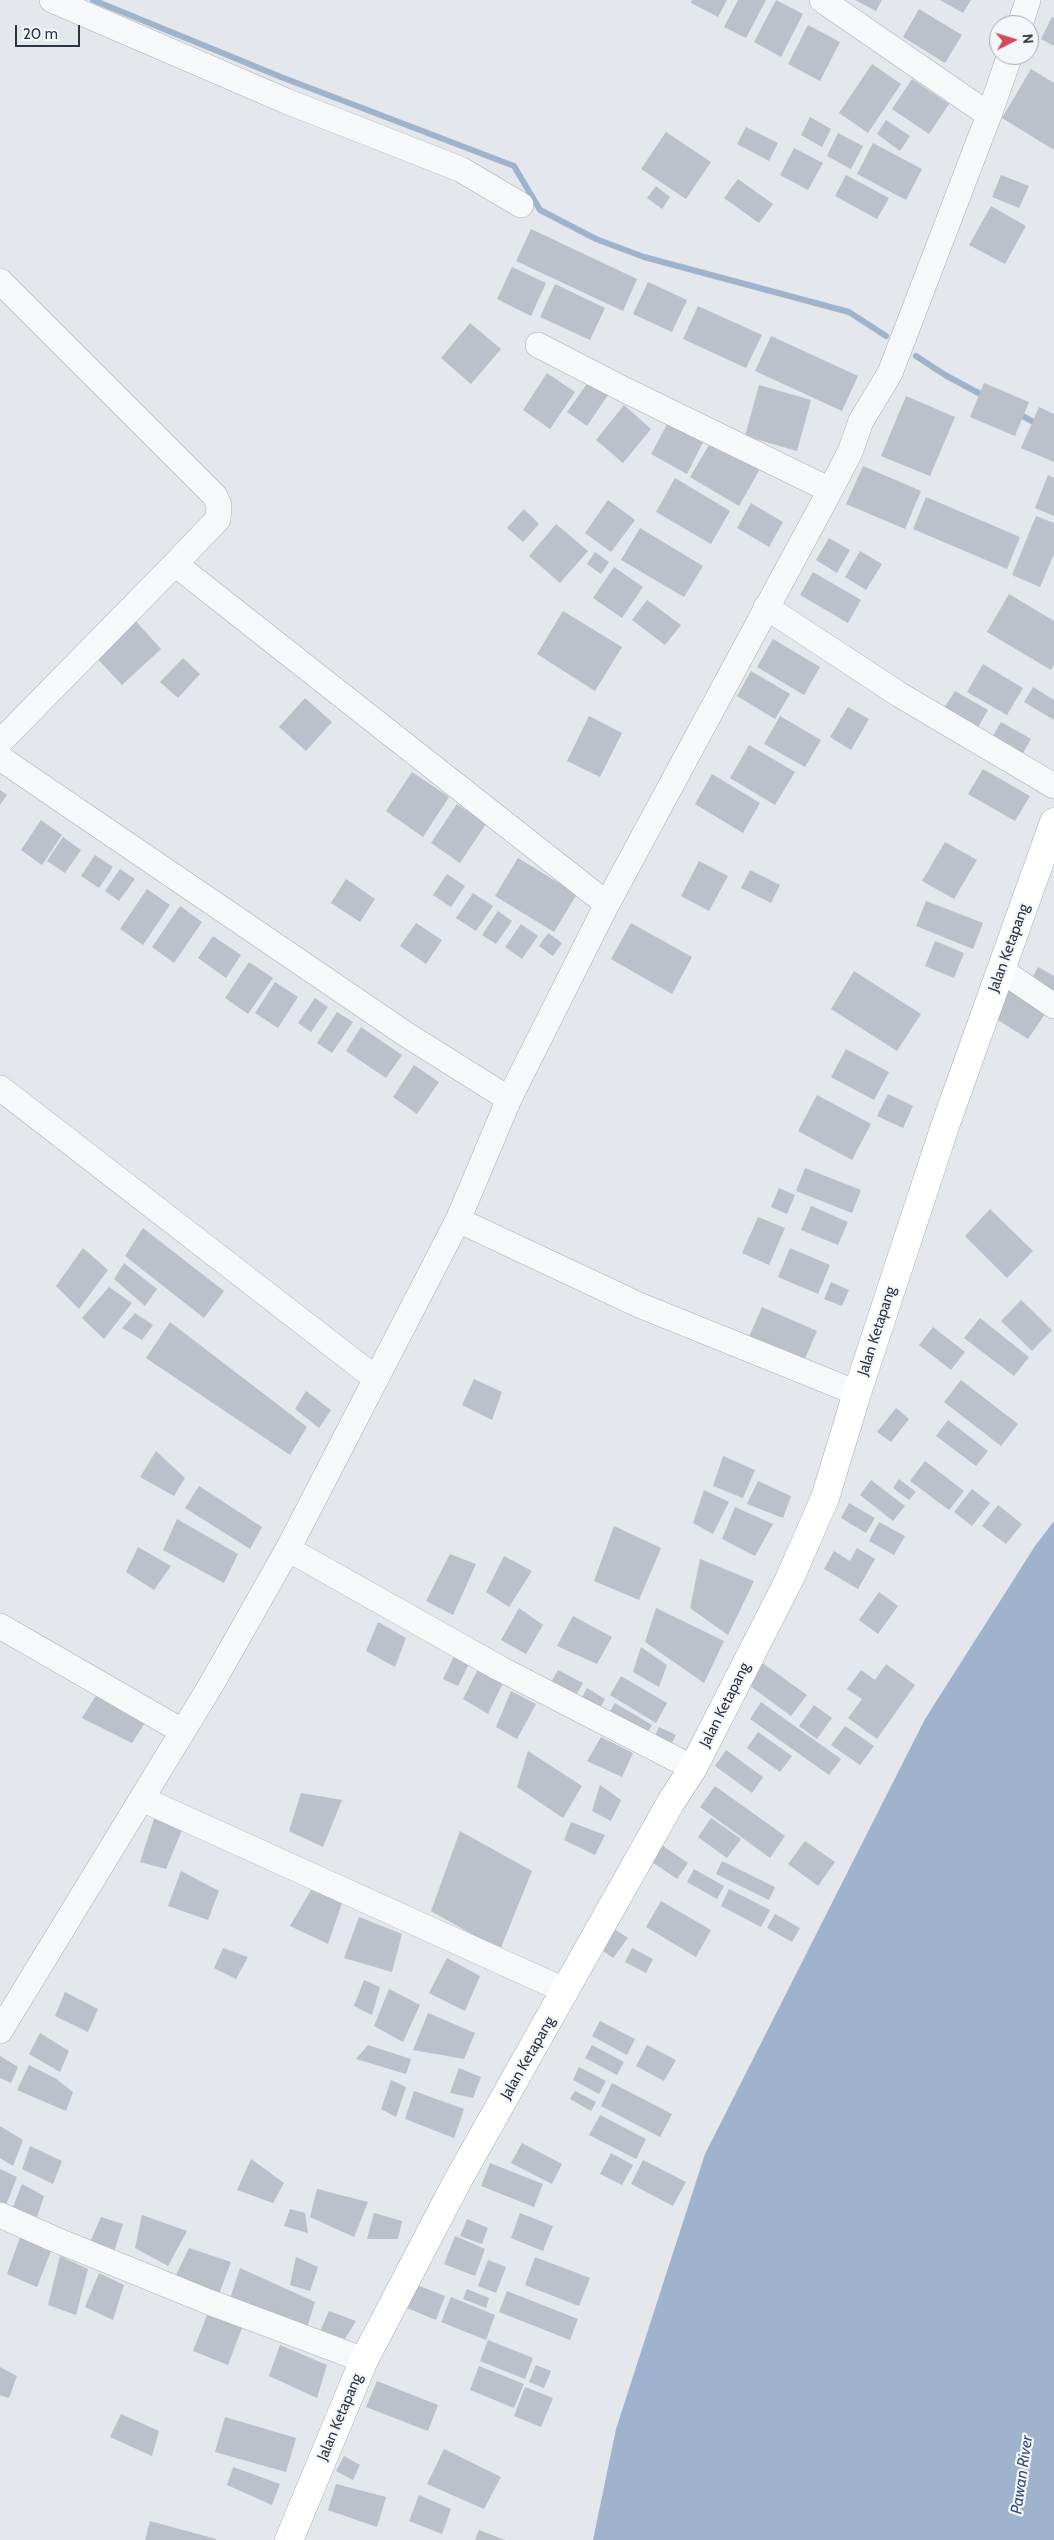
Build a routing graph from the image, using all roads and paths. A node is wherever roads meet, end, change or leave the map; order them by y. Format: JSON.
{"nodes":[{"id":1,"x":52,"y":0,"type":"edge"},
{"id":2,"x":822,"y":0,"type":"edge"},
{"id":3,"x":1028,"y":0,"type":"edge"},
{"id":4,"x":1023,"y":15,"type":"edge"},
{"id":5,"x":1007,"y":65,"type":"edge"},
{"id":6,"x":989,"y":116,"type":"junction"},
{"id":7,"x":521,"y":205,"type":"dead end"},
{"id":8,"x":0,"y":281,"type":"edge"},
{"id":9,"x":538,"y":345,"type":"dead end"},
{"id":10,"x":830,"y":490,"type":"junction"},
{"id":11,"x":175,"y":564,"type":"junction"},
{"id":12,"x":766,"y":607,"type":"junction"},
{"id":13,"x":0,"y":742,"type":"edge"},
{"id":14,"x":0,"y":758,"type":"edge"},
{"id":15,"x":1054,"y":786,"type":"edge"},
{"id":16,"x":1054,"y":822,"type":"edge"},
{"id":17,"x":607,"y":904,"type":"junction"},
{"id":18,"x":1001,"y":970,"type":"junction"},
{"id":19,"x":1054,"y":1006,"type":"edge"},
{"id":20,"x":0,"y":1088,"type":"edge"},
{"id":21,"x":509,"y":1099,"type":"junction"},
{"id":22,"x":458,"y":1220,"type":"junction"},
{"id":23,"x":375,"y":1378,"type":"junction"},
{"id":24,"x":856,"y":1393,"type":"junction"},
{"id":25,"x":288,"y":1549,"type":"junction"},
{"id":26,"x":0,"y":1626,"type":"edge"},
{"id":27,"x":182,"y":1731,"type":"junction"},
{"id":28,"x":692,"y":1768,"type":"junction"},
{"id":29,"x":142,"y":1800,"type":"junction"},
{"id":30,"x":566,"y":1991,"type":"junction"},
{"id":31,"x":0,"y":2031,"type":"edge"},
{"id":32,"x":0,"y":2215,"type":"edge"},
{"id":33,"x":364,"y":2360,"type":"junction"},
{"id":34,"x":289,"y":2540,"type":"edge"}],
"edges":[{"from":1,"to":7,"type":"street"},
{"from":2,"to":6,"type":"street"},
{"from":3,"to":4,"type":"street"},
{"from":5,"to":6,"type":"street"},
{"from":6,"to":10,"type":"street"},
{"from":8,"to":11,"type":"street"},
{"from":9,"to":10,"type":"street"},
{"from":10,"to":12,"type":"street"},
{"from":11,"to":13,"type":"street"},
{"from":11,"to":17,"type":"street"},
{"from":12,"to":15,"type":"street"},
{"from":12,"to":17,"type":"street"},
{"from":14,"to":21,"type":"street"},
{"from":16,"to":18,"type":"main road","name":"Jalan Ketapang"},
{"from":17,"to":21,"type":"street"},
{"from":18,"to":19,"type":"street"},
{"from":18,"to":24,"type":"main road","name":"Jalan Ketapang"},
{"from":20,"to":23,"type":"street"},
{"from":21,"to":22,"type":"street"},
{"from":22,"to":23,"type":"street"},
{"from":22,"to":24,"type":"street"},
{"from":23,"to":25,"type":"street"},
{"from":24,"to":28,"type":"main road","name":"Jalan Ketapang"},
{"from":25,"to":27,"type":"street"},
{"from":25,"to":28,"type":"street"},
{"from":26,"to":27,"type":"street"},
{"from":27,"to":29,"type":"street"},
{"from":28,"to":30,"type":"main road","name":"Jalan Ketapang"},
{"from":29,"to":30,"type":"street"},
{"from":29,"to":31,"type":"street"},
{"from":30,"to":33,"type":"main road","name":"Jalan Ketapang"},
{"from":32,"to":33,"type":"street"},
{"from":33,"to":34,"type":"main road","name":"Jalan Ketapang"}]}
